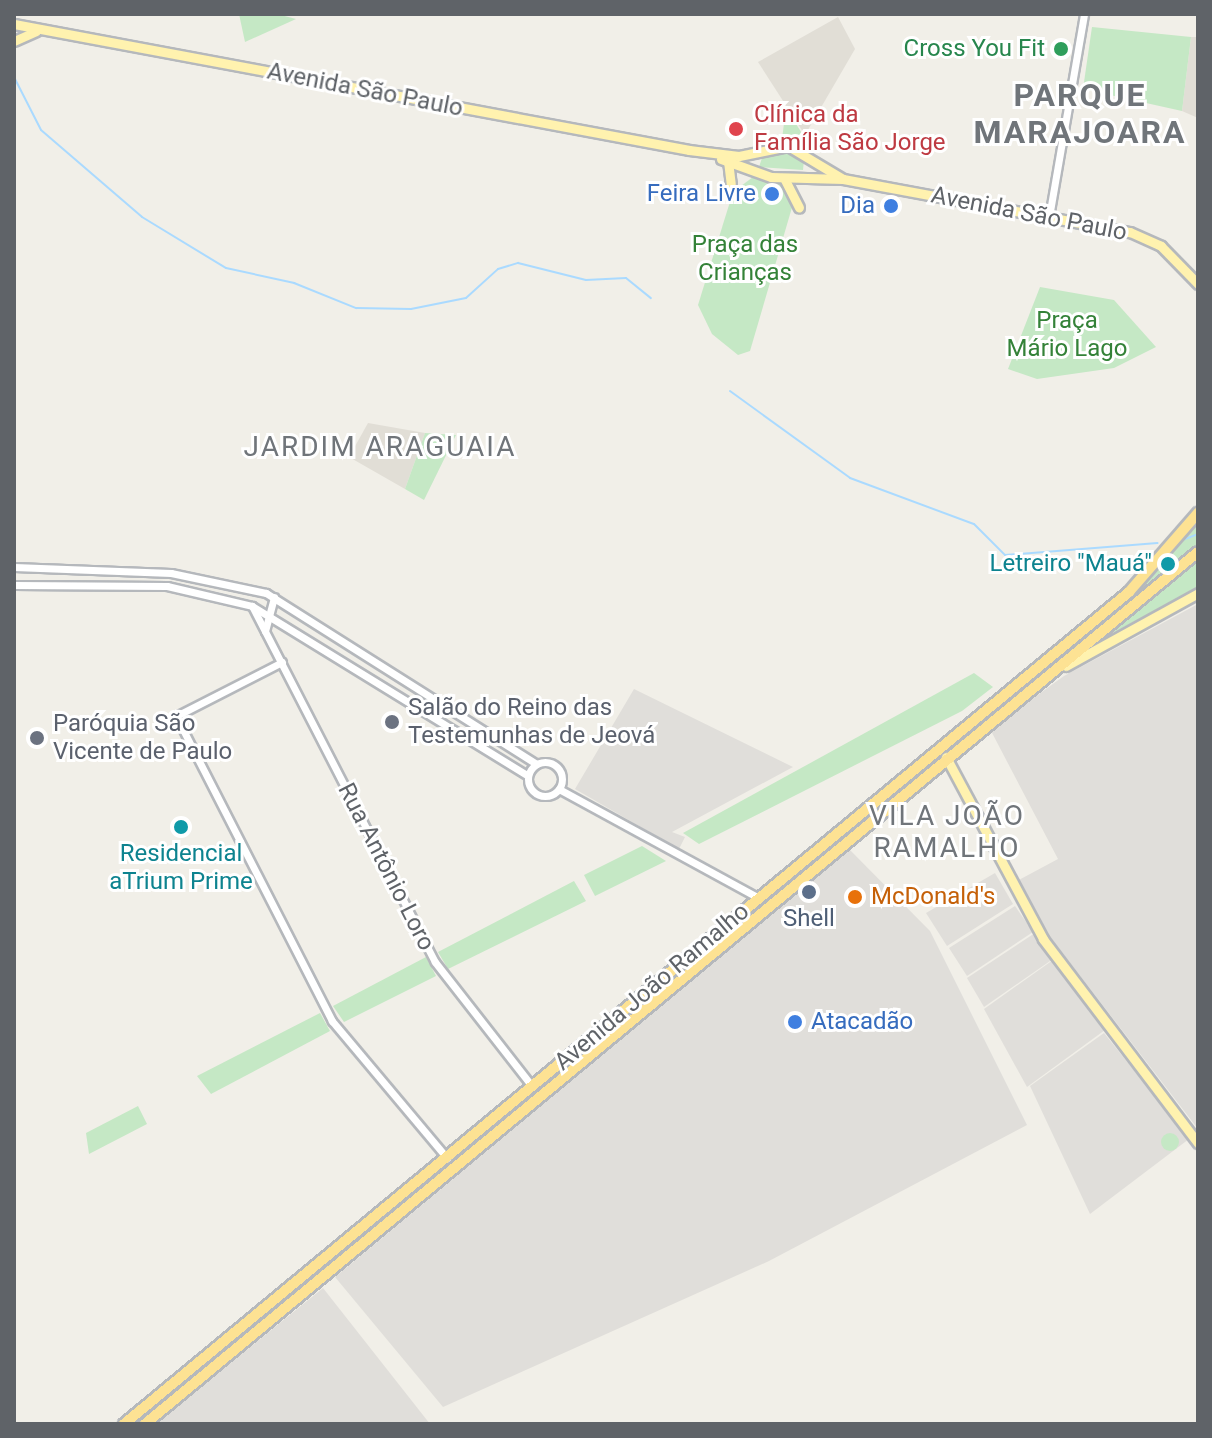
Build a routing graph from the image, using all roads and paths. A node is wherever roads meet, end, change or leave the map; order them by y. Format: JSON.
{"nodes":[{"id":1,"x":1084,"y":14,"type":"edge"},
{"id":2,"x":14,"y":24,"type":"edge"},
{"id":3,"x":40,"y":30,"type":"junction"},
{"id":4,"x":14,"y":41,"type":"edge"},
{"id":5,"x":689,"y":150,"type":"junction"},
{"id":6,"x":761,"y":150,"type":"junction"},
{"id":7,"x":728,"y":161,"type":"junction"},
{"id":8,"x":748,"y":168,"type":"junction"},
{"id":9,"x":784,"y":178,"type":"junction"},
{"id":10,"x":843,"y":179,"type":"junction"},
{"id":11,"x":731,"y":184,"type":"dead end"},
{"id":12,"x":799,"y":207,"type":"dead end"},
{"id":13,"x":1049,"y":217,"type":"junction"},
{"id":14,"x":1198,"y":284,"type":"edge"},
{"id":15,"x":1198,"y":513,"type":"edge"},
{"id":16,"x":1198,"y":552,"type":"edge"},
{"id":17,"x":14,"y":567,"type":"edge"},
{"id":18,"x":14,"y":585,"type":"edge"},
{"id":19,"x":260,"y":591,"type":"junction"},
{"id":20,"x":1198,"y":593,"type":"edge"},
{"id":21,"x":274,"y":597,"type":"junction"},
{"id":22,"x":252,"y":606,"type":"junction"},
{"id":23,"x":272,"y":615,"type":"junction"},
{"id":24,"x":265,"y":631,"type":"junction"},
{"id":25,"x":282,"y":662,"type":"junction"},
{"id":26,"x":1039,"y":683,"type":"junction"},
{"id":27,"x":946,"y":757,"type":"junction"},
{"id":28,"x":537,"y":764,"type":"junction"},
{"id":29,"x":528,"y":776,"type":"junction"},
{"id":30,"x":559,"y":789,"type":"junction"},
{"id":31,"x":759,"y":898,"type":"junction"},
{"id":32,"x":772,"y":905,"type":"junction"},
{"id":33,"x":532,"y":1086,"type":"junction"},
{"id":34,"x":487,"y":1140,"type":"junction"},
{"id":35,"x":1198,"y":1143,"type":"edge"},
{"id":36,"x":447,"y":1158,"type":"junction"},
{"id":37,"x":459,"y":1164,"type":"junction"},
{"id":38,"x":124,"y":1424,"type":"edge"},
{"id":39,"x":145,"y":1424,"type":"edge"}],
"edges":[{"from":1,"to":13,"type":"street"},
{"from":2,"to":3,"type":"main road","name":"Avenida São Paulo"},
{"from":3,"to":4,"type":"main road"},
{"from":3,"to":5,"type":"main road","name":"Avenida São Paulo"},
{"from":5,"to":6,"type":"main road","name":"Avenida São Paulo"},
{"from":5,"to":7,"type":"main road","name":"Avenida São Paulo"},
{"from":6,"to":8,"type":"main road"},
{"from":6,"to":10,"type":"main road","name":"Avenida São Paulo"},
{"from":7,"to":8,"type":"main road","name":"Avenida São Paulo"},
{"from":7,"to":11,"type":"main road"},
{"from":8,"to":9,"type":"main road","name":"Avenida São Paulo"},
{"from":9,"to":10,"type":"main road","name":"Avenida São Paulo"},
{"from":9,"to":12,"type":"main road"},
{"from":10,"to":13,"type":"main road","name":"Avenida São Paulo"},
{"from":13,"to":14,"type":"main road","name":"Avenida São Paulo"},
{"from":15,"to":31,"type":"highway","name":"Avenida João Ramalho"},
{"from":16,"to":26,"type":"highway","name":"Avenida João Ramalho"},
{"from":17,"to":19,"type":"street"},
{"from":18,"to":22,"type":"street"},
{"from":19,"to":21,"type":"street"},
{"from":19,"to":22,"type":"street"},
{"from":20,"to":26,"type":"main road","name":"Avenida João Ramalho"},
{"from":21,"to":23,"type":"street"},
{"from":21,"to":28,"type":"street"},
{"from":22,"to":23,"type":"street"},
{"from":22,"to":24,"type":"street","name":"Rua Antônio Loro"},
{"from":23,"to":24,"type":"street"},
{"from":23,"to":29,"type":"street"},
{"from":24,"to":25,"type":"street","name":"Rua Antônio Loro"},
{"from":25,"to":33,"type":"street","name":"Rua Antônio Loro"},
{"from":25,"to":36,"type":"street"},
{"from":26,"to":27,"type":"highway","name":"Avenida João Ramalho"},
{"from":27,"to":32,"type":"highway","name":"Avenida João Ramalho"},
{"from":27,"to":35,"type":"main road"},
{"from":28,"to":29,"type":"street"},
{"from":28,"to":30,"type":"street"},
{"from":29,"to":30,"type":"street"},
{"from":30,"to":31,"type":"street"},
{"from":31,"to":32,"type":"highway"},
{"from":31,"to":33,"type":"highway","name":"Avenida João Ramalho"},
{"from":32,"to":34,"type":"highway","name":"Avenida João Ramalho"},
{"from":33,"to":34,"type":"highway"},
{"from":33,"to":36,"type":"highway","name":"Avenida João Ramalho"},
{"from":34,"to":37,"type":"highway","name":"Avenida João Ramalho"},
{"from":36,"to":37,"type":"highway"},
{"from":36,"to":38,"type":"highway","name":"Avenida João Ramalho"},
{"from":37,"to":39,"type":"highway","name":"Avenida João Ramalho"}]}
